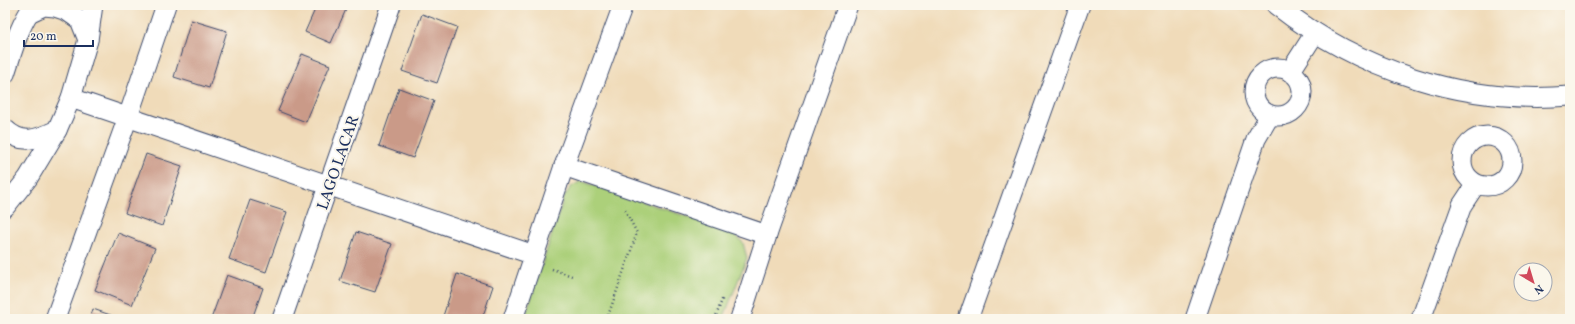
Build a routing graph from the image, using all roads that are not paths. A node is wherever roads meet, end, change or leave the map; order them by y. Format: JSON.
{"nodes":[{"id":1,"x":93,"y":5,"type":"edge"},
{"id":2,"x":166,"y":5,"type":"edge"},
{"id":3,"x":392,"y":5,"type":"edge"},
{"id":4,"x":623,"y":5,"type":"edge"},
{"id":5,"x":848,"y":5,"type":"edge"},
{"id":6,"x":1080,"y":5,"type":"edge"},
{"id":7,"x":1276,"y":5,"type":"edge"},
{"id":8,"x":31,"y":9,"type":"edge"},
{"id":9,"x":1315,"y":32,"type":"junction"},
{"id":10,"x":88,"y":40,"type":"junction"},
{"id":11,"x":1290,"y":72,"type":"junction"},
{"id":12,"x":5,"y":74,"type":"edge"},
{"id":13,"x":1570,"y":96,"type":"edge"},
{"id":14,"x":72,"y":98,"type":"junction"},
{"id":15,"x":1270,"y":115,"type":"junction"},
{"id":16,"x":128,"y":117,"type":"junction"},
{"id":17,"x":5,"y":129,"type":"edge"},
{"id":18,"x":57,"y":130,"type":"junction"},
{"id":19,"x":564,"y":166,"type":"junction"},
{"id":20,"x":1476,"y":184,"type":"dead end"},
{"id":21,"x":329,"y":186,"type":"junction"},
{"id":22,"x":5,"y":207,"type":"edge"},
{"id":23,"x":767,"y":235,"type":"junction"},
{"id":24,"x":540,"y":261,"type":"junction"},
{"id":25,"x":55,"y":319,"type":"edge"},
{"id":26,"x":282,"y":319,"type":"edge"},
{"id":27,"x":513,"y":319,"type":"edge"},
{"id":28,"x":740,"y":319,"type":"edge"},
{"id":29,"x":968,"y":319,"type":"edge"},
{"id":30,"x":1195,"y":319,"type":"edge"},
{"id":31,"x":1421,"y":319,"type":"edge"}],
"edges":[{"from":1,"to":10,"type":"street"},
{"from":2,"to":16,"type":"street"},
{"from":3,"to":21,"type":"street","name":"LAGO LACAR"},
{"from":4,"to":19,"type":"street"},
{"from":5,"to":23,"type":"street"},
{"from":6,"to":29,"type":"street"},
{"from":7,"to":9,"type":"street"},
{"from":8,"to":10,"type":"street"},
{"from":8,"to":12,"type":"street"},
{"from":9,"to":11,"type":"street"},
{"from":9,"to":13,"type":"street"},
{"from":10,"to":14,"type":"street"},
{"from":11,"to":15,"type":"street"},
{"from":11,"to":15,"type":"street"},
{"from":14,"to":16,"type":"street"},
{"from":14,"to":18,"type":"street"},
{"from":15,"to":30,"type":"street"},
{"from":16,"to":21,"type":"street"},
{"from":16,"to":25,"type":"street"},
{"from":17,"to":18,"type":"street"},
{"from":18,"to":22,"type":"street"},
{"from":19,"to":23,"type":"street"},
{"from":19,"to":24,"type":"street"},
{"from":20,"to":31,"type":"street"},
{"from":21,"to":24,"type":"street"},
{"from":21,"to":26,"type":"street","name":"LAGO LACAR"},
{"from":23,"to":28,"type":"street"},
{"from":24,"to":27,"type":"street"}]}
